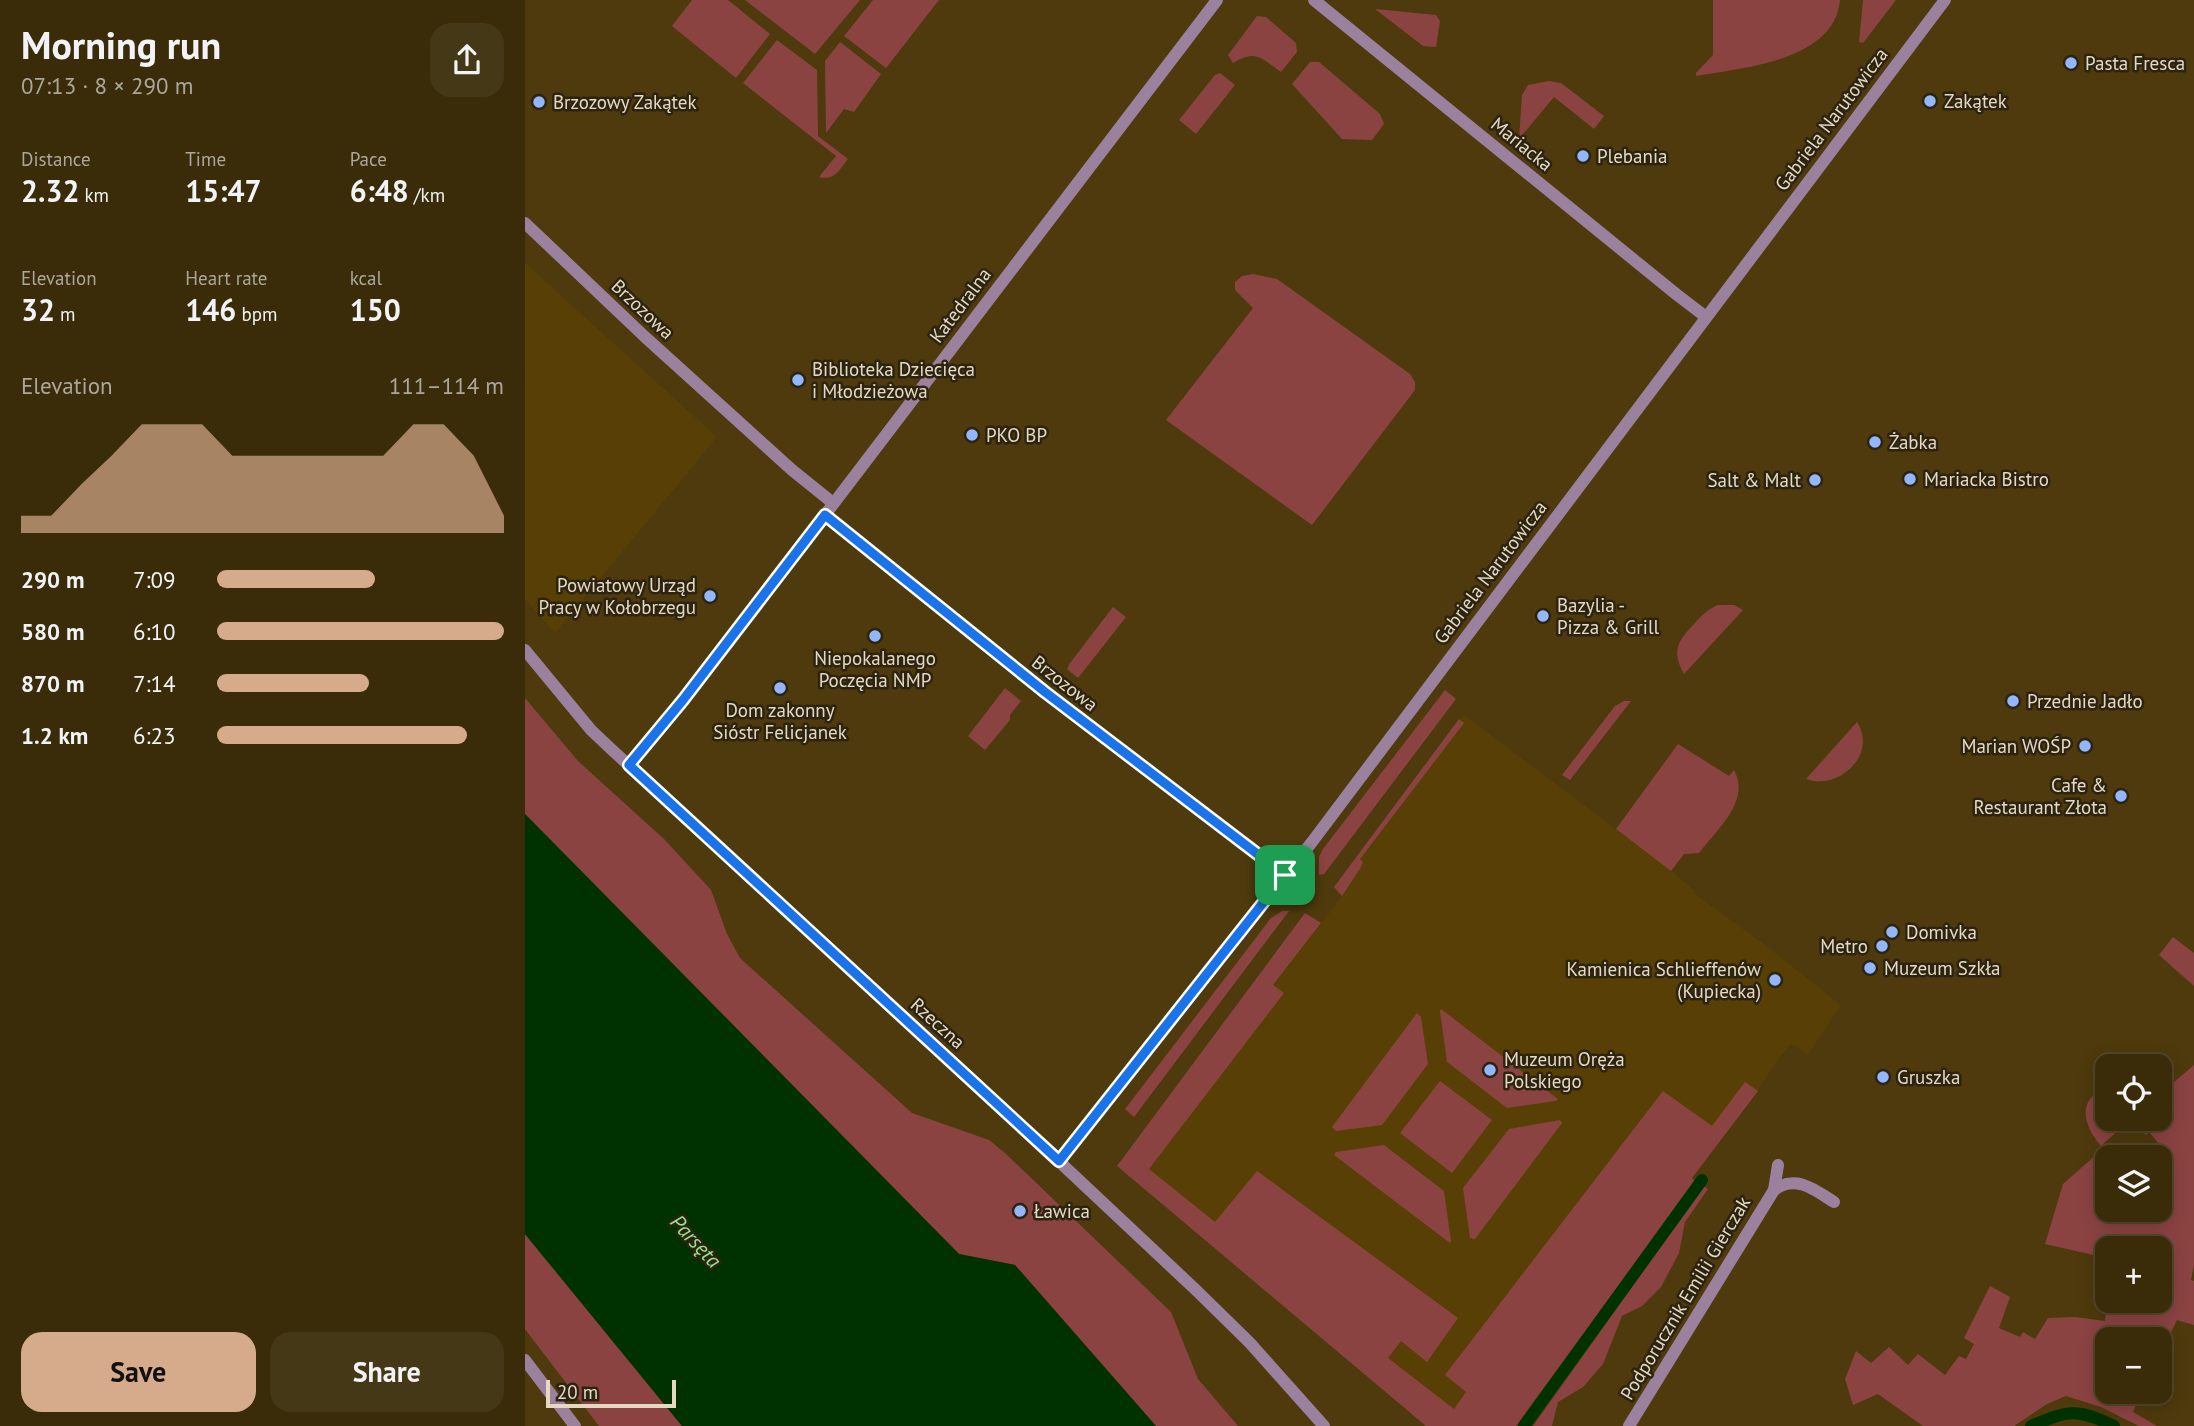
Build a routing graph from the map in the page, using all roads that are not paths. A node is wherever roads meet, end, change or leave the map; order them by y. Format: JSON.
{"nodes":[{"id":1,"x":1217,"y":0,"type":"edge"},
{"id":2,"x":1314,"y":0,"type":"edge"},
{"id":3,"x":1945,"y":0,"type":"edge"},
{"id":4,"x":525,"y":223,"type":"edge"},
{"id":5,"x":1706,"y":317,"type":"junction"},
{"id":6,"x":833,"y":503,"type":"junction"},
{"id":7,"x":825,"y":515,"type":"junction"},
{"id":8,"x":525,"y":650,"type":"edge"},
{"id":9,"x":629,"y":765,"type":"junction"},
{"id":10,"x":1285,"y":875,"type":"junction"},
{"id":11,"x":1059,"y":1161,"type":"junction"},
{"id":12,"x":1778,"y":1165,"type":"dead end"},
{"id":13,"x":1774,"y":1190,"type":"junction"},
{"id":14,"x":1835,"y":1202,"type":"dead end"},
{"id":15,"x":525,"y":1360,"type":"edge"},
{"id":16,"x":575,"y":1426,"type":"edge"},
{"id":17,"x":1324,"y":1426,"type":"edge"},
{"id":18,"x":1629,"y":1426,"type":"edge"}],
"edges":[{"from":1,"to":6,"type":"street","name":"Katedralna"},
{"from":2,"to":5,"type":"street","name":"Mariacka"},
{"from":3,"to":5,"type":"street","name":"Gabriela Narutowicza"},
{"from":4,"to":6,"type":"street","name":"Brzozowa"},
{"from":5,"to":10,"type":"street","name":"Gabriela Narutowicza"},
{"from":6,"to":7,"type":"street","name":"Katedralna"},
{"from":7,"to":9,"type":"street","name":"Katedralna"},
{"from":7,"to":10,"type":"street","name":"Brzozowa"},
{"from":8,"to":9,"type":"street","name":"Rzeczna"},
{"from":9,"to":11,"type":"street","name":"Rzeczna"},
{"from":10,"to":11,"type":"street","name":"Gabriela Narutowicza"},
{"from":11,"to":17,"type":"street","name":"Rzeczna"},
{"from":12,"to":13,"type":"street","name":"Podporucznik Emilii Gierczak"},
{"from":13,"to":14,"type":"street","name":"Podporucznik Emilii Gierczak"},
{"from":13,"to":18,"type":"street","name":"Podporucznik Emilii Gierczak"},
{"from":15,"to":16,"type":"street"}]}
